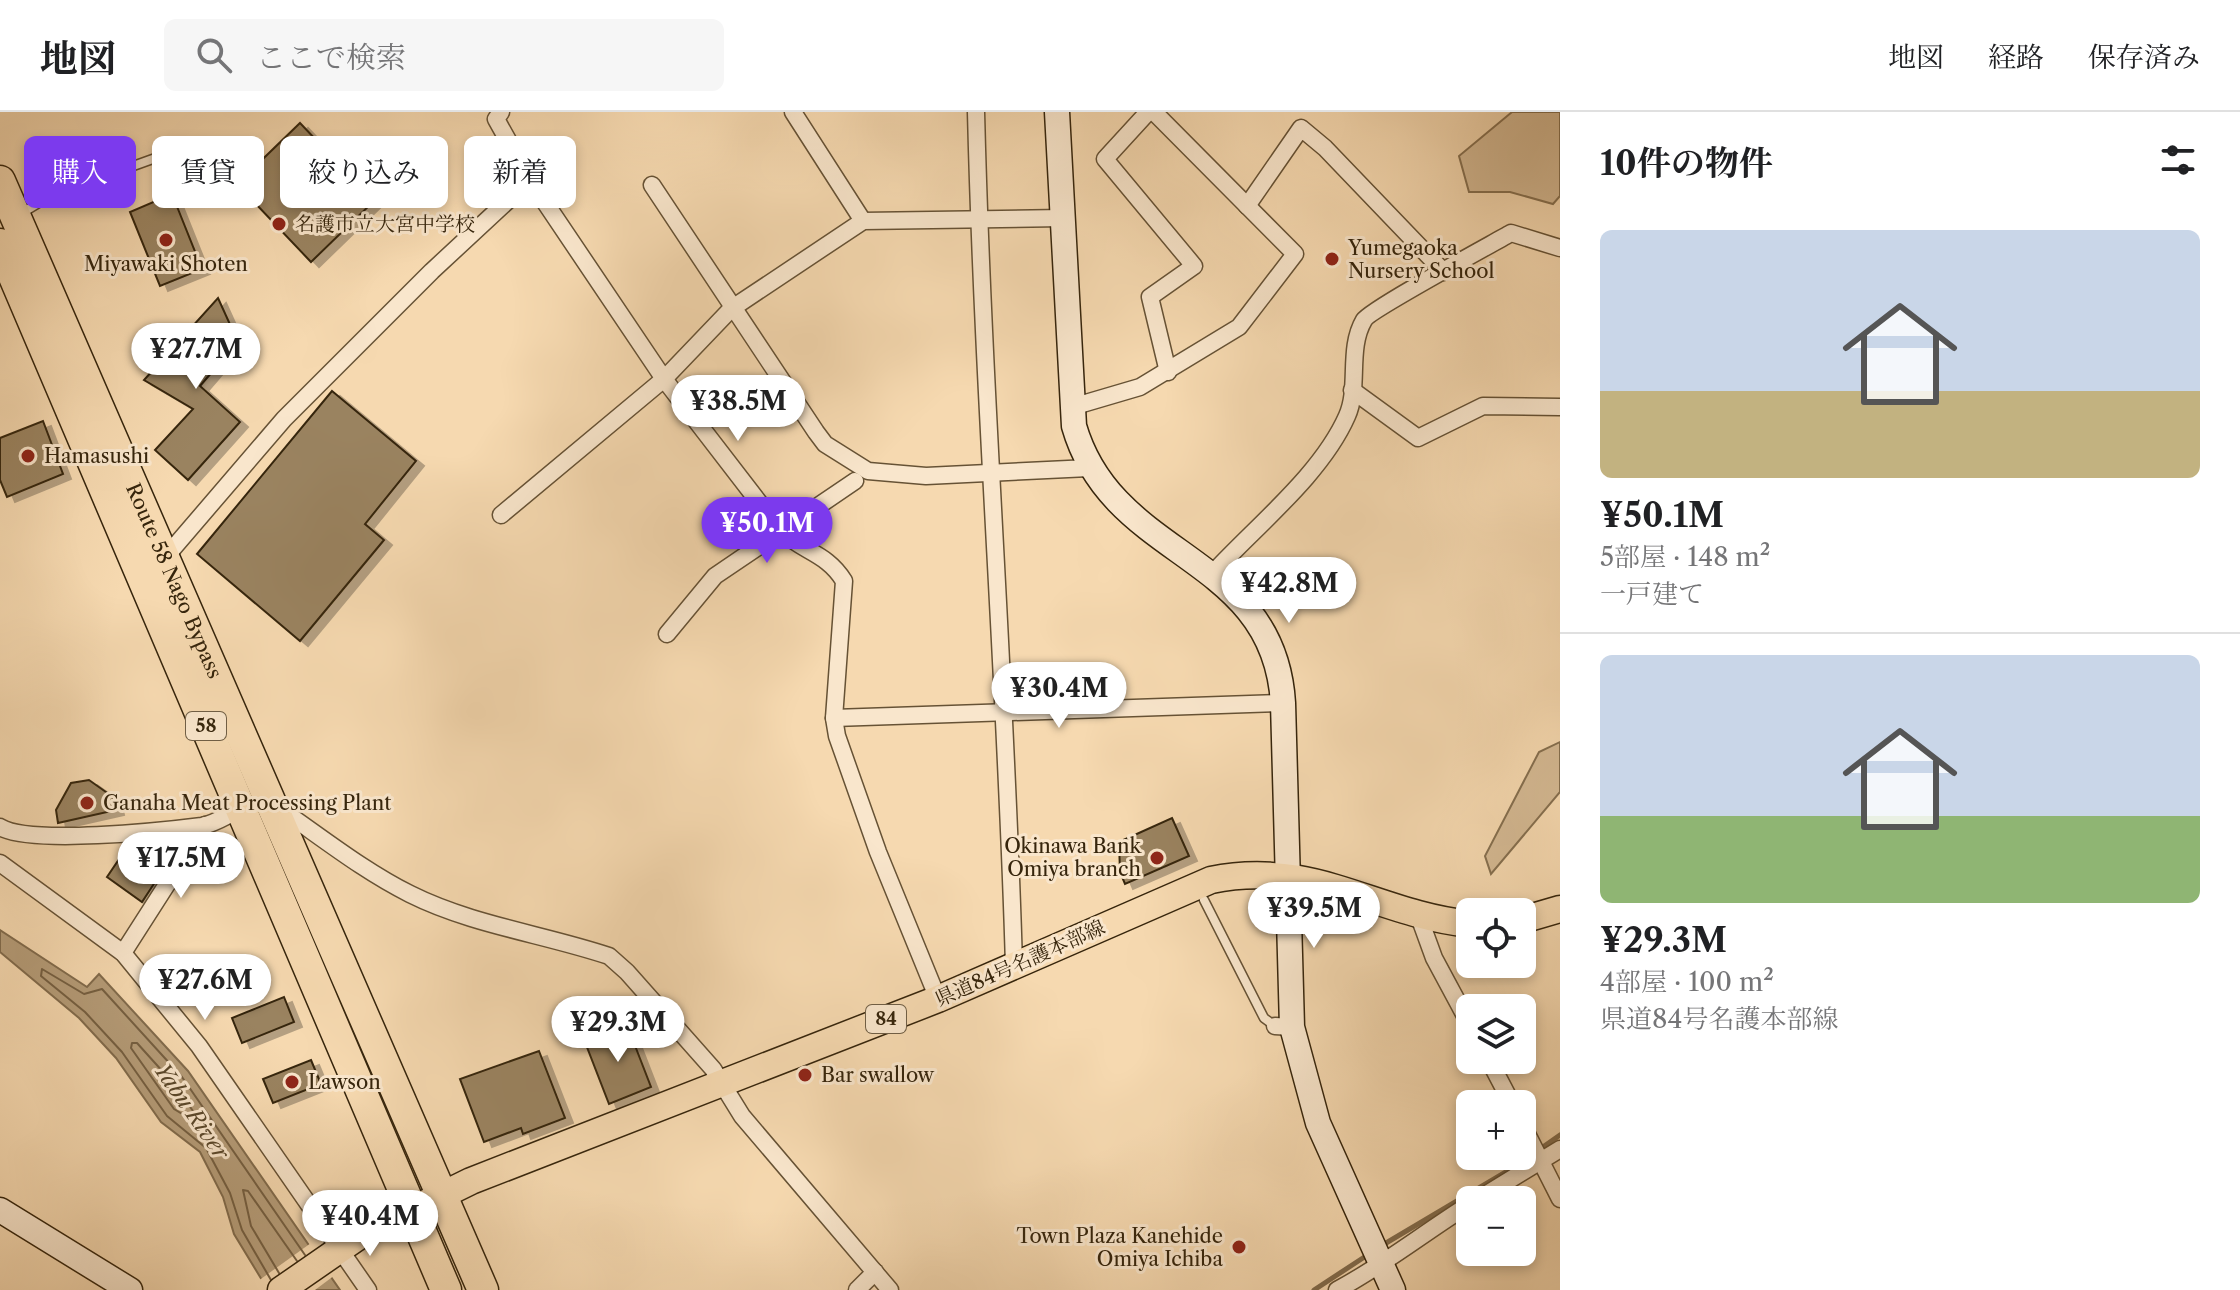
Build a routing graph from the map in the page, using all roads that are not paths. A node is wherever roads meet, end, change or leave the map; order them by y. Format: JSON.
{"nodes":[{"id":1,"x":501,"y":112,"type":"edge"},
{"id":2,"x":793,"y":112,"type":"edge"},
{"id":3,"x":976,"y":112,"type":"edge"},
{"id":4,"x":1057,"y":112,"type":"edge"},
{"id":5,"x":1151,"y":112,"type":"edge"},
{"id":6,"x":505,"y":136,"type":"edge"},
{"id":7,"x":152,"y":159,"type":"edge"},
{"id":8,"x":0,"y":181,"type":"edge"},
{"id":9,"x":652,"y":185,"type":"dead end"},
{"id":10,"x":1247,"y":206,"type":"junction"},
{"id":11,"x":500,"y":208,"type":"edge"},
{"id":12,"x":549,"y":208,"type":"edge"},
{"id":13,"x":1063,"y":218,"type":"junction"},
{"id":14,"x":863,"y":221,"type":"junction"},
{"id":15,"x":979,"y":221,"type":"junction"},
{"id":16,"x":7,"y":231,"type":"edge"},
{"id":17,"x":1560,"y":248,"type":"edge"},
{"id":18,"x":1444,"y":272,"type":"junction"},
{"id":19,"x":731,"y":309,"type":"junction"},
{"id":20,"x":1168,"y":372,"type":"junction"},
{"id":21,"x":664,"y":379,"type":"junction"},
{"id":22,"x":1352,"y":390,"type":"junction"},
{"id":23,"x":1072,"y":407,"type":"junction"},
{"id":24,"x":1560,"y":407,"type":"edge"},
{"id":25,"x":1089,"y":468,"type":"junction"},
{"id":26,"x":988,"y":473,"type":"junction"},
{"id":27,"x":855,"y":481,"type":"dead end"},
{"id":28,"x":501,"y":515,"type":"dead end"},
{"id":29,"x":781,"y":531,"type":"junction"},
{"id":30,"x":163,"y":560,"type":"junction"},
{"id":31,"x":1212,"y":574,"type":"junction"},
{"id":32,"x":667,"y":634,"type":"dead end"},
{"id":33,"x":1283,"y":703,"type":"junction"},
{"id":34,"x":1005,"y":711,"type":"junction"},
{"id":35,"x":834,"y":718,"type":"junction"},
{"id":36,"x":256,"y":805,"type":"junction"},
{"id":37,"x":205,"y":825,"type":"junction"},
{"id":38,"x":0,"y":827,"type":"edge"},
{"id":39,"x":0,"y":863,"type":"edge"},
{"id":40,"x":1288,"y":875,"type":"junction"},
{"id":41,"x":1204,"y":900,"type":"dead end"},
{"id":42,"x":1560,"y":909,"type":"edge"},
{"id":43,"x":1418,"y":914,"type":"junction"},
{"id":44,"x":1536,"y":916,"type":"edge"},
{"id":45,"x":1456,"y":921,"type":"edge"},
{"id":46,"x":123,"y":953,"type":"junction"},
{"id":47,"x":1014,"y":966,"type":"junction"},
{"id":48,"x":938,"y":999,"type":"junction"},
{"id":49,"x":1456,"y":999,"type":"edge"},
{"id":50,"x":1283,"y":1026,"type":"junction"},
{"id":51,"x":721,"y":1084,"type":"junction"},
{"id":52,"x":1560,"y":1149,"type":"edge"},
{"id":53,"x":1536,"y":1151,"type":"edge"},
{"id":54,"x":1541,"y":1161,"type":"junction"},
{"id":55,"x":1500,"y":1186,"type":"edge"},
{"id":56,"x":441,"y":1195,"type":"junction"},
{"id":57,"x":1560,"y":1199,"type":"edge"},
{"id":58,"x":412,"y":1209,"type":"junction"},
{"id":59,"x":0,"y":1210,"type":"edge"},
{"id":60,"x":1456,"y":1213,"type":"edge"},
{"id":61,"x":335,"y":1251,"type":"junction"},
{"id":62,"x":1376,"y":1257,"type":"junction"},
{"id":63,"x":875,"y":1272,"type":"junction"},
{"id":64,"x":130,"y":1290,"type":"edge"},
{"id":65,"x":281,"y":1290,"type":"edge"},
{"id":66,"x":368,"y":1290,"type":"edge"},
{"id":67,"x":446,"y":1290,"type":"edge"},
{"id":68,"x":483,"y":1290,"type":"edge"},
{"id":69,"x":857,"y":1290,"type":"edge"},
{"id":70,"x":890,"y":1290,"type":"edge"},
{"id":71,"x":1337,"y":1290,"type":"edge"},
{"id":72,"x":1393,"y":1290,"type":"edge"}],
"edges":[{"from":1,"to":6,"type":"street"},
{"from":2,"to":14,"type":"street"},
{"from":3,"to":15,"type":"street"},
{"from":4,"to":13,"type":"street"},
{"from":5,"to":10,"type":"street"},
{"from":5,"to":20,"type":"street"},
{"from":7,"to":16,"type":"lane"},
{"from":8,"to":16,"type":"highway","name":"Route 58 Nago Bypass","number":"58"},
{"from":9,"to":19,"type":"street"},
{"from":10,"to":18,"type":"street"},
{"from":10,"to":20,"type":"street"},
{"from":11,"to":30,"type":"street"},
{"from":12,"to":21,"type":"street"},
{"from":13,"to":15,"type":"street"},
{"from":13,"to":23,"type":"street"},
{"from":14,"to":15,"type":"street"},
{"from":14,"to":19,"type":"street"},
{"from":15,"to":26,"type":"street"},
{"from":16,"to":30,"type":"highway","name":"Route 58 Nago Bypass","number":"58"},
{"from":16,"to":36,"type":"highway","name":"Route 58 Nago Bypass","number":"58"},
{"from":17,"to":18,"type":"street"},
{"from":18,"to":22,"type":"street"},
{"from":19,"to":21,"type":"street"},
{"from":19,"to":26,"type":"street"},
{"from":20,"to":23,"type":"street"},
{"from":21,"to":28,"type":"street"},
{"from":21,"to":29,"type":"street"},
{"from":22,"to":24,"type":"street"},
{"from":22,"to":31,"type":"street"},
{"from":23,"to":25,"type":"street"},
{"from":25,"to":26,"type":"street"},
{"from":25,"to":31,"type":"street"},
{"from":26,"to":34,"type":"street"},
{"from":27,"to":29,"type":"street"},
{"from":29,"to":32,"type":"street"},
{"from":29,"to":35,"type":"street"},
{"from":30,"to":36,"type":"highway","name":"Route 58 Nago Bypass","number":"58"},
{"from":31,"to":33,"type":"street"},
{"from":33,"to":34,"type":"street"},
{"from":33,"to":40,"type":"street"},
{"from":34,"to":35,"type":"street"},
{"from":34,"to":47,"type":"street"},
{"from":35,"to":48,"type":"street"},
{"from":36,"to":37,"type":"street"},
{"from":36,"to":51,"type":"street"},
{"from":36,"to":56,"type":"highway","name":"Route 58 Nago Bypass","number":"58"},
{"from":36,"to":58,"type":"highway","name":"Route 58 Nago Bypass","number":"58"},
{"from":37,"to":38,"type":"street"},
{"from":37,"to":46,"type":"street"},
{"from":39,"to":46,"type":"street"},
{"from":40,"to":43,"type":"main road","name":"県道84号名護本部線","number":"84"},
{"from":40,"to":47,"type":"main road","name":"県道84号名護本部線","number":"84"},
{"from":40,"to":50,"type":"street"},
{"from":41,"to":50,"type":"lane"},
{"from":42,"to":44,"type":"main road"},
{"from":43,"to":45,"type":"main road","name":"県道84号名護本部線","number":"84"},
{"from":43,"to":49,"type":"street"},
{"from":46,"to":61,"type":"street"},
{"from":47,"to":48,"type":"main road","name":"県道84号名護本部線","number":"84"},
{"from":48,"to":51,"type":"main road","name":"県道84号名護本部線","number":"84"},
{"from":50,"to":62,"type":"street"},
{"from":51,"to":56,"type":"main road","name":"県道84号名護本部線","number":"84"},
{"from":51,"to":63,"type":"street"},
{"from":52,"to":54,"type":"street"},
{"from":53,"to":54,"type":"street"},
{"from":54,"to":55,"type":"street"},
{"from":54,"to":57,"type":"street"},
{"from":56,"to":58,"type":"main road","name":"県道84号名護本部線","number":"84"},
{"from":56,"to":68,"type":"highway","name":"Route 58 Nago Bypass","number":"58"},
{"from":58,"to":61,"type":"main road","name":"県道84号名護本部線","number":"84"},
{"from":58,"to":67,"type":"highway","name":"Route 58 Nago Bypass","number":"58"},
{"from":59,"to":64,"type":"street"},
{"from":60,"to":62,"type":"street"},
{"from":61,"to":65,"type":"main road","name":"県道84号名護本部線","number":"84"},
{"from":61,"to":66,"type":"street"},
{"from":62,"to":71,"type":"street"},
{"from":62,"to":72,"type":"street"},
{"from":63,"to":69,"type":"street"},
{"from":63,"to":70,"type":"street"}]}
